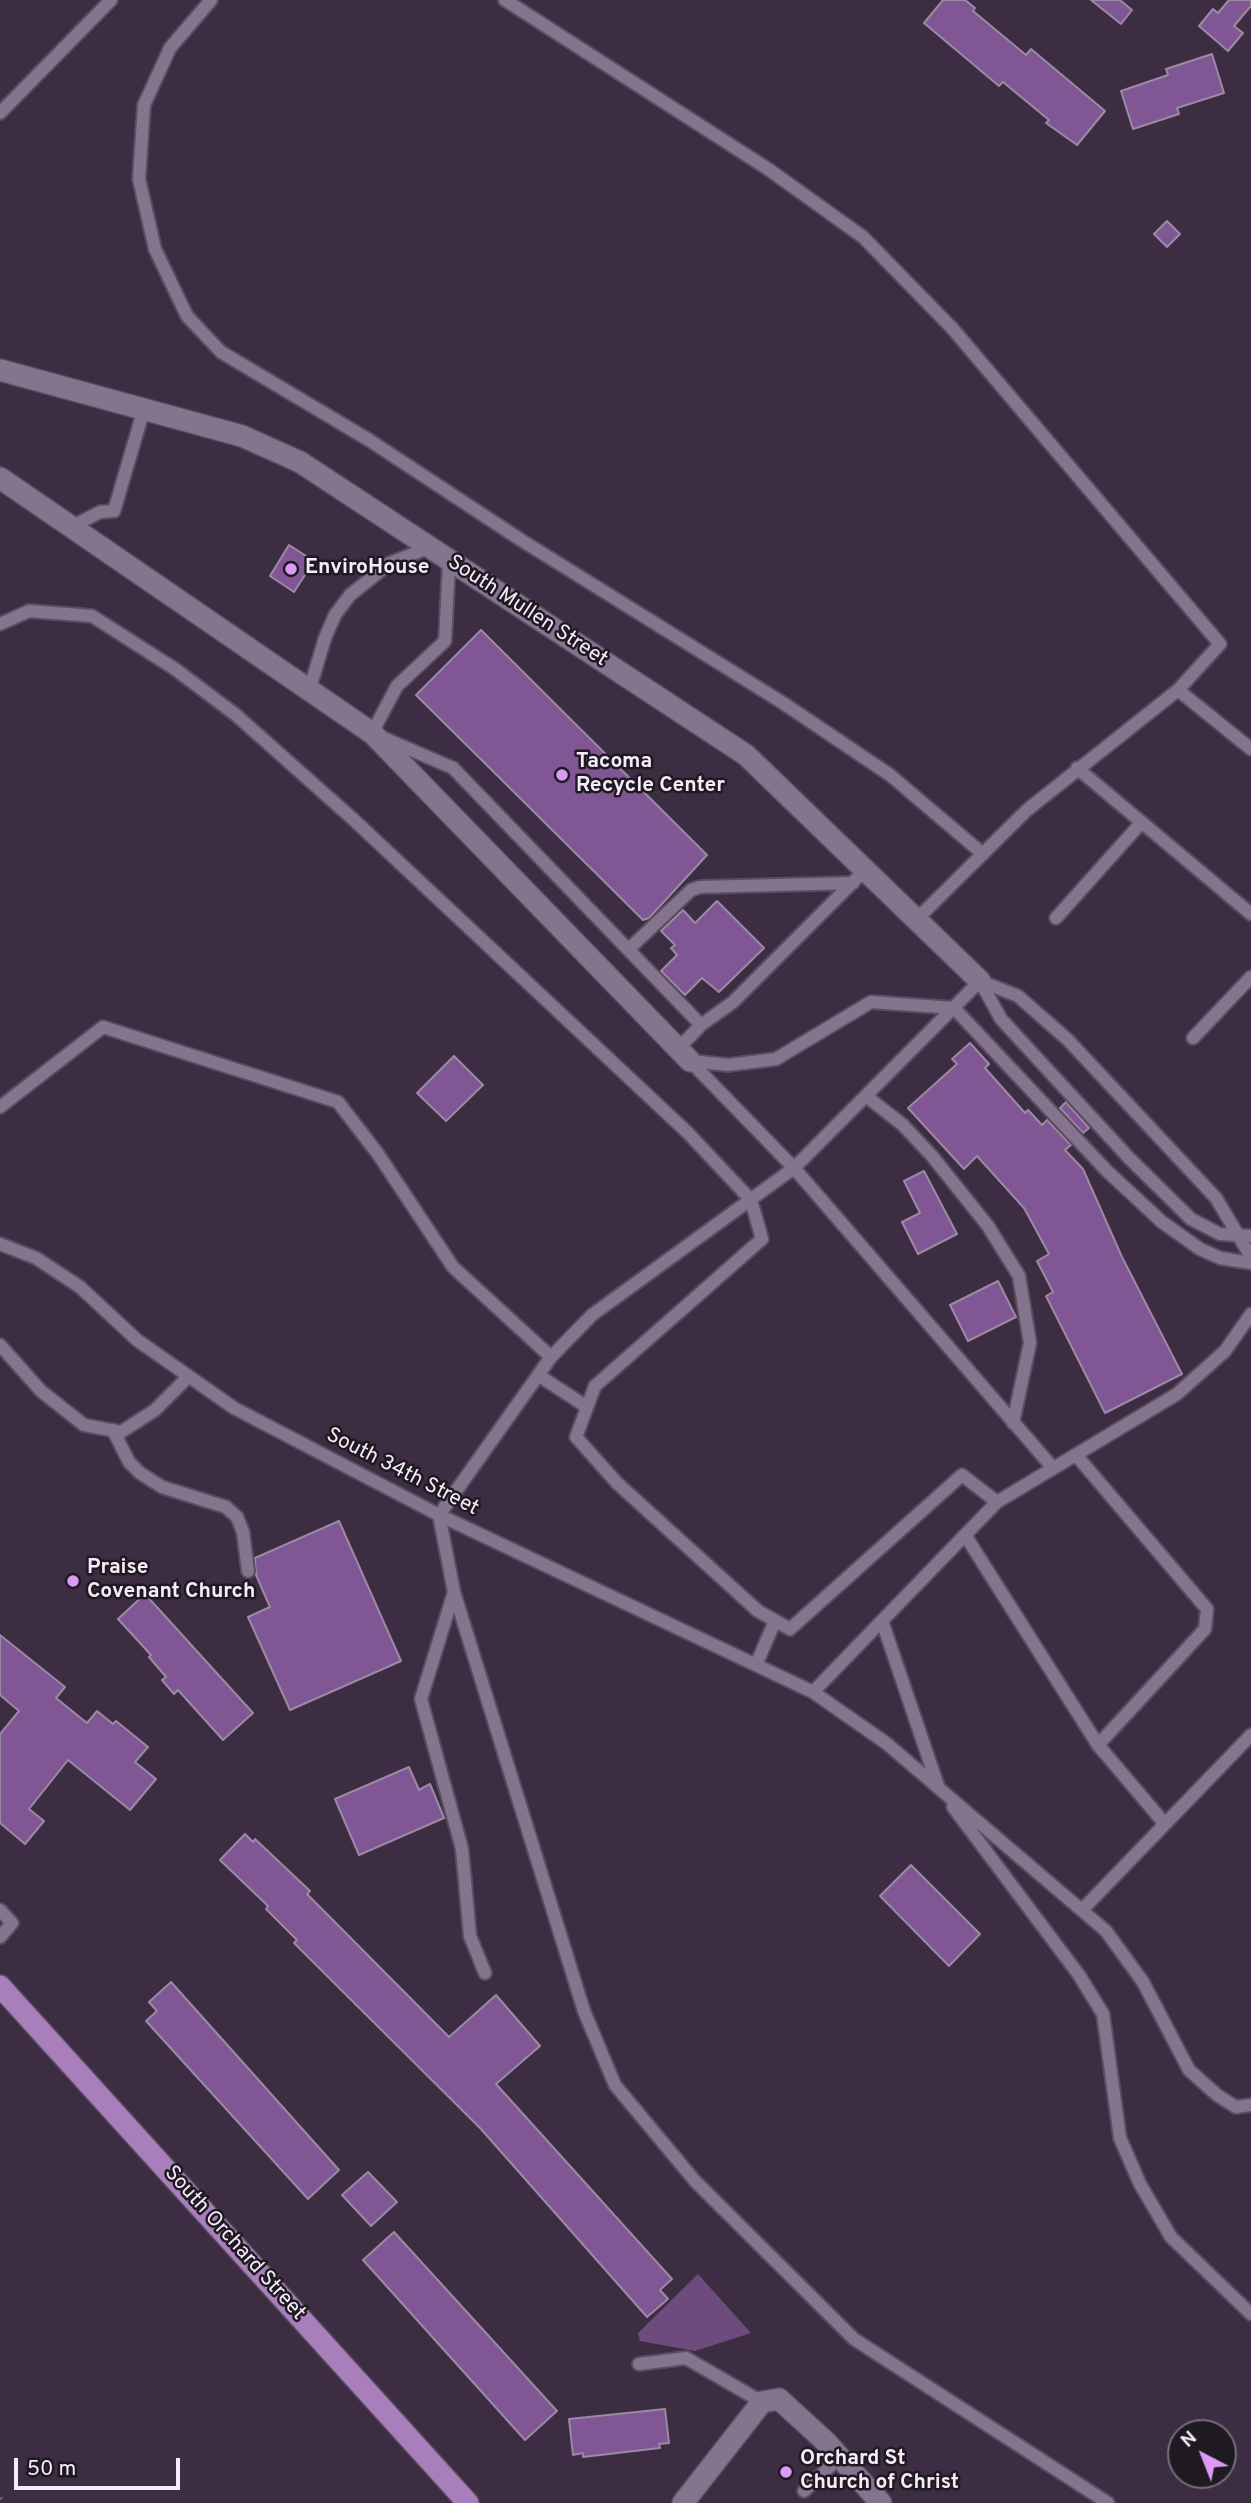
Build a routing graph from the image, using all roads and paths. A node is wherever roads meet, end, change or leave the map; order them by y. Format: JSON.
{"nodes":[{"id":1,"x":111,"y":0,"type":"edge"},
{"id":2,"x":211,"y":0,"type":"edge"},
{"id":3,"x":505,"y":0,"type":"edge"},
{"id":4,"x":0,"y":113,"type":"edge"},
{"id":5,"x":0,"y":370,"type":"edge"},
{"id":6,"x":144,"y":409,"type":"junction"},
{"id":7,"x":0,"y":478,"type":"edge"},
{"id":8,"x":71,"y":527,"type":"junction"},
{"id":9,"x":428,"y":548,"type":"junction"},
{"id":10,"x":449,"y":562,"type":"junction"},
{"id":11,"x":0,"y":624,"type":"edge"},
{"id":12,"x":310,"y":688,"type":"junction"},
{"id":13,"x":1178,"y":690,"type":"junction"},
{"id":14,"x":372,"y":733,"type":"junction"},
{"id":15,"x":1251,"y":749,"type":"edge"},
{"id":16,"x":1077,"y":768,"type":"junction"},
{"id":17,"x":1142,"y":823,"type":"junction"},
{"id":18,"x":983,"y":854,"type":"junction"},
{"id":19,"x":859,"y":877,"type":"junction"},
{"id":20,"x":1251,"y":914,"type":"edge"},
{"id":21,"x":1056,"y":918,"type":"dead end"},
{"id":22,"x":916,"y":920,"type":"junction"},
{"id":23,"x":629,"y":949,"type":"junction"},
{"id":24,"x":1251,"y":977,"type":"edge"},
{"id":25,"x":980,"y":981,"type":"junction"},
{"id":26,"x":954,"y":1008,"type":"junction"},
{"id":27,"x":701,"y":1025,"type":"junction"},
{"id":28,"x":1193,"y":1038,"type":"dead end"},
{"id":29,"x":684,"y":1055,"type":"junction"},
{"id":30,"x":866,"y":1096,"type":"junction"},
{"id":31,"x":0,"y":1107,"type":"edge"},
{"id":32,"x":794,"y":1168,"type":"junction"},
{"id":33,"x":751,"y":1199,"type":"junction"},
{"id":34,"x":1246,"y":1237,"type":"edge"},
{"id":35,"x":0,"y":1244,"type":"edge"},
{"id":36,"x":1251,"y":1257,"type":"edge"},
{"id":37,"x":1251,"y":1263,"type":"edge"},
{"id":38,"x":1251,"y":1314,"type":"edge"},
{"id":39,"x":0,"y":1345,"type":"edge"},
{"id":40,"x":551,"y":1357,"type":"junction"},
{"id":41,"x":538,"y":1375,"type":"junction"},
{"id":42,"x":188,"y":1377,"type":"junction"},
{"id":43,"x":587,"y":1407,"type":"junction"},
{"id":44,"x":1013,"y":1423,"type":"junction"},
{"id":45,"x":113,"y":1430,"type":"junction"},
{"id":46,"x":1076,"y":1455,"type":"junction"},
{"id":47,"x":1053,"y":1468,"type":"junction"},
{"id":48,"x":997,"y":1502,"type":"junction"},
{"id":49,"x":439,"y":1515,"type":"junction"},
{"id":50,"x":965,"y":1535,"type":"junction"},
{"id":51,"x":248,"y":1571,"type":"dead end"},
{"id":52,"x":454,"y":1592,"type":"junction"},
{"id":53,"x":775,"y":1621,"type":"junction"},
{"id":54,"x":882,"y":1621,"type":"junction"},
{"id":55,"x":756,"y":1665,"type":"junction"},
{"id":56,"x":813,"y":1692,"type":"junction"},
{"id":57,"x":1251,"y":1735,"type":"edge"},
{"id":58,"x":1098,"y":1745,"type":"junction"},
{"id":59,"x":939,"y":1787,"type":"junction"},
{"id":60,"x":1165,"y":1824,"type":"junction"},
{"id":61,"x":0,"y":1910,"type":"edge"},
{"id":62,"x":1082,"y":1910,"type":"junction"},
{"id":63,"x":0,"y":1937,"type":"edge"},
{"id":64,"x":485,"y":1973,"type":"dead end"},
{"id":65,"x":0,"y":1986,"type":"edge"},
{"id":66,"x":1251,"y":2105,"type":"edge"},
{"id":67,"x":1251,"y":2314,"type":"edge"},
{"id":68,"x":639,"y":2364,"type":"dead end"},
{"id":69,"x":762,"y":2402,"type":"junction"},
{"id":70,"x":840,"y":2457,"type":"junction"},
{"id":71,"x":804,"y":2491,"type":"dead end"},
{"id":72,"x":0,"y":2498,"type":"edge"},
{"id":73,"x":4,"y":2503,"type":"edge"},
{"id":74,"x":468,"y":2503,"type":"edge"},
{"id":75,"x":682,"y":2503,"type":"edge"},
{"id":76,"x":881,"y":2503,"type":"edge"},
{"id":77,"x":1108,"y":2503,"type":"edge"}],
"edges":[{"from":1,"to":4,"type":"lane"},
{"from":2,"to":18,"type":"lane"},
{"from":3,"to":13,"type":"lane"},
{"from":5,"to":6,"type":"street","name":"South Mullen Street"},
{"from":6,"to":8,"type":"lane"},
{"from":6,"to":9,"type":"street","name":"South Mullen Street"},
{"from":7,"to":8,"type":"street"},
{"from":8,"to":12,"type":"street"},
{"from":9,"to":10,"type":"street","name":"South Mullen Street"},
{"from":9,"to":12,"type":"lane"},
{"from":10,"to":14,"type":"lane"},
{"from":10,"to":19,"type":"street","name":"South Mullen Street"},
{"from":11,"to":33,"type":"lane"},
{"from":12,"to":14,"type":"street"},
{"from":13,"to":15,"type":"lane"},
{"from":13,"to":16,"type":"lane"},
{"from":14,"to":23,"type":"lane"},
{"from":14,"to":29,"type":"street"},
{"from":16,"to":17,"type":"lane"},
{"from":16,"to":18,"type":"lane"},
{"from":17,"to":20,"type":"lane"},
{"from":17,"to":21,"type":"lane"},
{"from":18,"to":22,"type":"lane"},
{"from":19,"to":22,"type":"street","name":"South Mullen Street"},
{"from":19,"to":23,"type":"lane"},
{"from":19,"to":27,"type":"lane"},
{"from":22,"to":25,"type":"street","name":"South Mullen Street"},
{"from":23,"to":27,"type":"lane"},
{"from":24,"to":28,"type":"lane"},
{"from":25,"to":26,"type":"lane"},
{"from":25,"to":34,"type":"lane"},
{"from":25,"to":34,"type":"lane"},
{"from":26,"to":29,"type":"lane"},
{"from":26,"to":30,"type":"lane"},
{"from":26,"to":37,"type":"lane"},
{"from":27,"to":29,"type":"lane"},
{"from":29,"to":32,"type":"lane"},
{"from":30,"to":32,"type":"lane"},
{"from":30,"to":44,"type":"lane"},
{"from":31,"to":40,"type":"lane"},
{"from":32,"to":33,"type":"lane"},
{"from":32,"to":44,"type":"lane"},
{"from":33,"to":40,"type":"lane"},
{"from":33,"to":43,"type":"lane"},
{"from":34,"to":36,"type":"lane"},
{"from":35,"to":42,"type":"lane","name":"South 34th Street"},
{"from":38,"to":46,"type":"lane"},
{"from":39,"to":45,"type":"lane"},
{"from":40,"to":41,"type":"lane"},
{"from":41,"to":43,"type":"lane"},
{"from":41,"to":49,"type":"lane"},
{"from":42,"to":45,"type":"lane"},
{"from":42,"to":49,"type":"lane","name":"South 34th Street"},
{"from":43,"to":53,"type":"lane"},
{"from":44,"to":47,"type":"lane"},
{"from":45,"to":51,"type":"lane"},
{"from":46,"to":47,"type":"lane"},
{"from":46,"to":58,"type":"lane"},
{"from":47,"to":48,"type":"lane"},
{"from":48,"to":50,"type":"lane"},
{"from":48,"to":53,"type":"lane"},
{"from":49,"to":52,"type":"lane"},
{"from":49,"to":55,"type":"lane","name":"South 34th Street"},
{"from":50,"to":54,"type":"lane"},
{"from":50,"to":58,"type":"lane"},
{"from":52,"to":64,"type":"lane"},
{"from":52,"to":77,"type":"lane"},
{"from":53,"to":55,"type":"lane"},
{"from":54,"to":56,"type":"lane"},
{"from":54,"to":59,"type":"lane"},
{"from":55,"to":56,"type":"lane","name":"South 34th Street"},
{"from":56,"to":59,"type":"lane","name":"South 34th Street"},
{"from":57,"to":60,"type":"lane"},
{"from":58,"to":60,"type":"lane"},
{"from":59,"to":62,"type":"lane"},
{"from":59,"to":67,"type":"lane"},
{"from":60,"to":62,"type":"lane"},
{"from":61,"to":63,"type":"lane"},
{"from":62,"to":66,"type":"lane"},
{"from":65,"to":74,"type":"main road","name":"South Orchard Street"},
{"from":68,"to":69,"type":"lane"},
{"from":69,"to":70,"type":"street"},
{"from":69,"to":75,"type":"street"},
{"from":70,"to":71,"type":"lane"},
{"from":70,"to":76,"type":"street"},
{"from":72,"to":73,"type":"path"}]}
